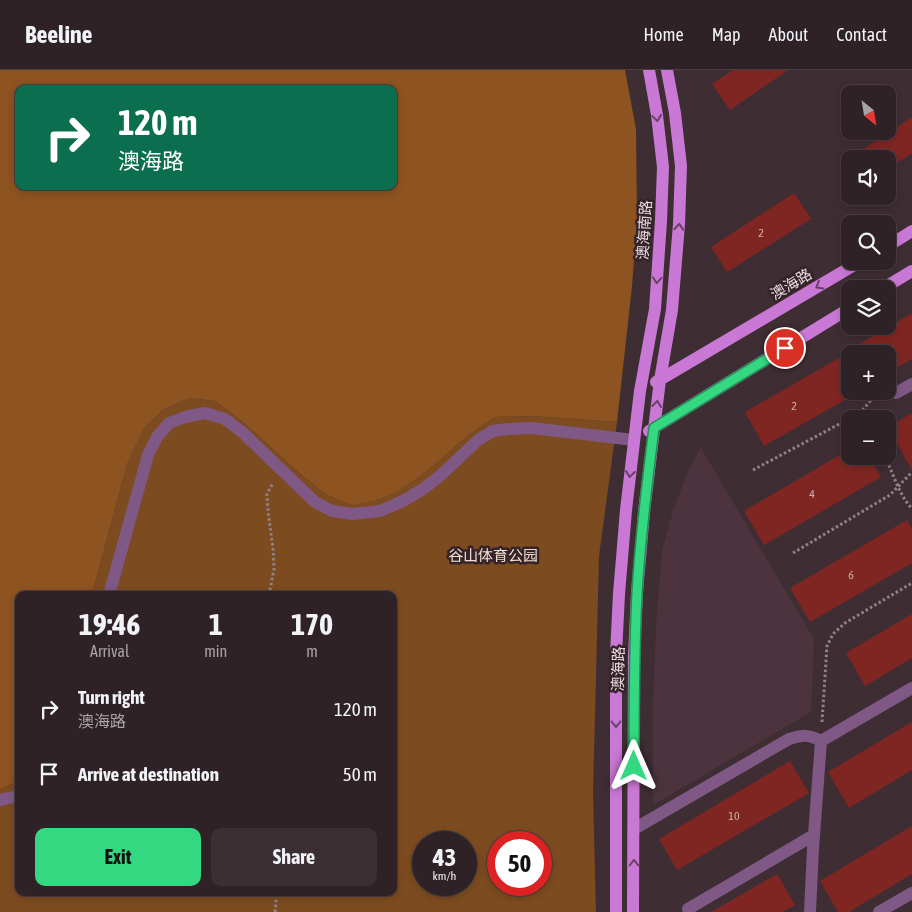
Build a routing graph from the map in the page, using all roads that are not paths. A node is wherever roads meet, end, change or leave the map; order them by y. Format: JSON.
{"nodes":[{"id":1,"x":650,"y":70,"type":"edge"},
{"id":2,"x":667,"y":70,"type":"edge"},
{"id":3,"x":912,"y":231,"type":"edge"},
{"id":4,"x":896,"y":241,"type":"edge"},
{"id":5,"x":846,"y":270,"type":"edge"},
{"id":6,"x":912,"y":271,"type":"edge"},
{"id":7,"x":896,"y":281,"type":"edge"},
{"id":8,"x":841,"y":314,"type":"edge"},
{"id":9,"x":660,"y":380,"type":"junction"},
{"id":10,"x":912,"y":384,"type":"edge"},
{"id":11,"x":640,"y":391,"type":"junction"},
{"id":12,"x":896,"y":393,"type":"dead end"},
{"id":13,"x":654,"y":428,"type":"junction"},
{"id":14,"x":634,"y":440,"type":"junction"},
{"id":15,"x":109,"y":591,"type":"edge"},
{"id":16,"x":912,"y":688,"type":"edge"},
{"id":17,"x":821,"y":741,"type":"junction"},
{"id":18,"x":15,"y":797,"type":"edge"},
{"id":19,"x":0,"y":800,"type":"edge"},
{"id":20,"x":634,"y":829,"type":"junction"},
{"id":21,"x":814,"y":835,"type":"junction"},
{"id":22,"x":912,"y":893,"type":"edge"},
{"id":23,"x":688,"y":908,"type":"dead end"},
{"id":24,"x":616,"y":912,"type":"edge"},
{"id":25,"x":634,"y":912,"type":"edge"},
{"id":26,"x":810,"y":912,"type":"edge"},
{"id":27,"x":879,"y":912,"type":"edge"}],
"edges":[{"from":1,"to":11,"type":"main road","name":"澳海南路","one_way":true},
{"from":9,"to":2,"type":"main road","one_way":true},
{"from":3,"to":4,"type":"main road"},
{"from":5,"to":9,"type":"main road","name":"澳海路","one_way":true},
{"from":6,"to":7,"type":"main road"},
{"from":8,"to":13,"type":"main road"},
{"from":9,"to":11,"type":"main road","name":"澳海路"},
{"from":13,"to":9,"type":"main road","name":"澳海路","one_way":true},
{"from":10,"to":12,"type":"street"},
{"from":11,"to":14,"type":"main road","name":"澳海路"},
{"from":13,"to":14,"type":"main road"},
{"from":13,"to":20,"type":"main road","name":"澳海路"},
{"from":14,"to":15,"type":"street"},
{"from":14,"to":24,"type":"main road","name":"澳海路","one_way":true},
{"from":16,"to":17,"type":"street"},
{"from":17,"to":20,"type":"street"},
{"from":17,"to":21,"type":"street"},
{"from":18,"to":19,"type":"street"},
{"from":25,"to":20,"type":"main road","name":"澳海路","one_way":true},
{"from":21,"to":23,"type":"street"},
{"from":21,"to":26,"type":"street"},
{"from":22,"to":27,"type":"street"}]}
